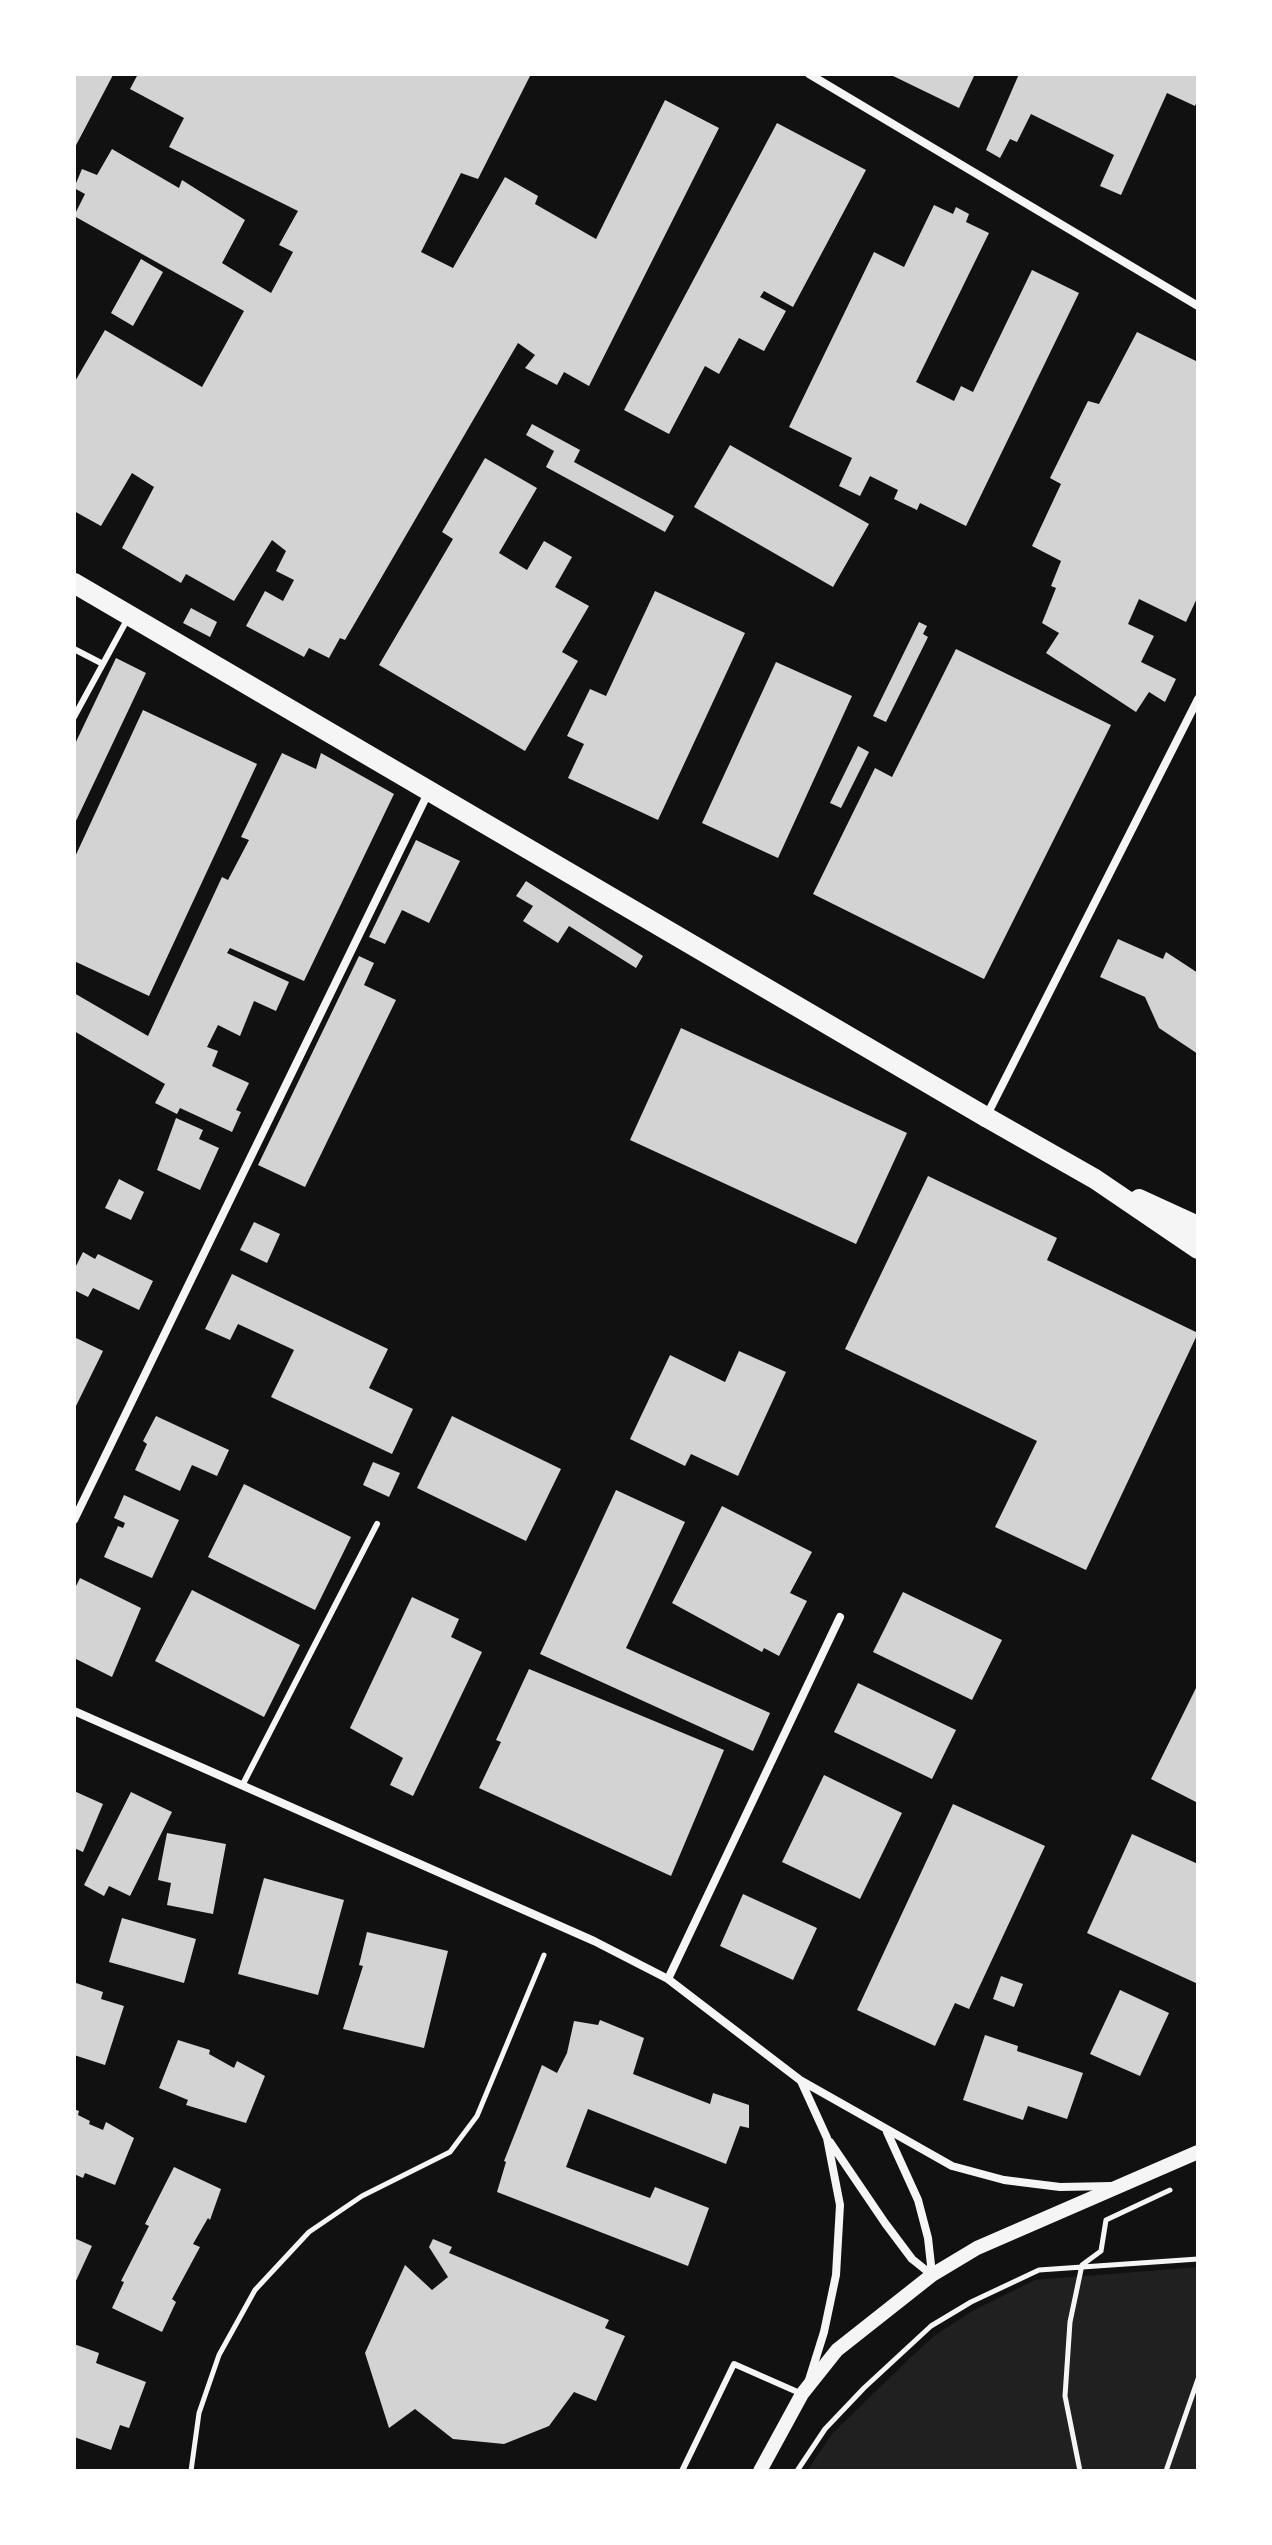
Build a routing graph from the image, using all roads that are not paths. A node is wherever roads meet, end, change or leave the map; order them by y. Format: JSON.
{"nodes":[{"id":1,"x":809,"y":74,"type":"edge"},
{"id":2,"x":1198,"y":306,"type":"edge"},
{"id":3,"x":74,"y":583,"type":"edge"},
{"id":4,"x":130,"y":616,"type":"junction"},
{"id":5,"x":74,"y":649,"type":"edge"},
{"id":6,"x":103,"y":664,"type":"junction"},
{"id":7,"x":1198,"y":699,"type":"edge"},
{"id":8,"x":74,"y":717,"type":"edge"},
{"id":9,"x":429,"y":790,"type":"junction"},
{"id":10,"x":986,"y":1117,"type":"junction"},
{"id":11,"x":1095,"y":1179,"type":"junction"},
{"id":12,"x":1198,"y":1226,"type":"edge"},
{"id":13,"x":1198,"y":1249,"type":"edge"},
{"id":14,"x":74,"y":1520,"type":"edge"},
{"id":15,"x":377,"y":1524,"type":"dead end"},
{"id":16,"x":840,"y":1617,"type":"dead end"},
{"id":17,"x":74,"y":1711,"type":"edge"},
{"id":18,"x":243,"y":1784,"type":"junction"},
{"id":19,"x":668,"y":1979,"type":"junction"},
{"id":20,"x":800,"y":2080,"type":"junction"},
{"id":21,"x":887,"y":2132,"type":"junction"},
{"id":22,"x":827,"y":2138,"type":"junction"},
{"id":23,"x":1198,"y":2152,"type":"edge"},
{"id":24,"x":1125,"y":2186,"type":"junction"},
{"id":25,"x":932,"y":2275,"type":"junction"},
{"id":26,"x":805,"y":2390,"type":"junction"},
{"id":27,"x":682,"y":2471,"type":"edge"},
{"id":28,"x":760,"y":2471,"type":"edge"}],
"edges":[{"from":1,"to":2,"type":"street"},
{"from":3,"to":4,"type":"main road"},
{"from":4,"to":6,"type":"lane"},
{"from":4,"to":9,"type":"main road"},
{"from":5,"to":6,"type":"lane"},
{"from":6,"to":8,"type":"lane"},
{"from":7,"to":10,"type":"street"},
{"from":9,"to":10,"type":"main road"},
{"from":9,"to":14,"type":"street"},
{"from":10,"to":11,"type":"main road"},
{"from":11,"to":12,"type":"main road"},
{"from":11,"to":13,"type":"main road"},
{"from":15,"to":18,"type":"lane"},
{"from":16,"to":19,"type":"street"},
{"from":17,"to":18,"type":"street"},
{"from":18,"to":19,"type":"street"},
{"from":19,"to":20,"type":"street"},
{"from":20,"to":21,"type":"street"},
{"from":20,"to":22,"type":"street"},
{"from":21,"to":24,"type":"street"},
{"from":21,"to":25,"type":"street"},
{"from":22,"to":25,"type":"street"},
{"from":22,"to":26,"type":"street"},
{"from":23,"to":24,"type":"street"},
{"from":24,"to":25,"type":"street"},
{"from":25,"to":26,"type":"street"},
{"from":26,"to":27,"type":"lane"},
{"from":26,"to":28,"type":"street"}]}
